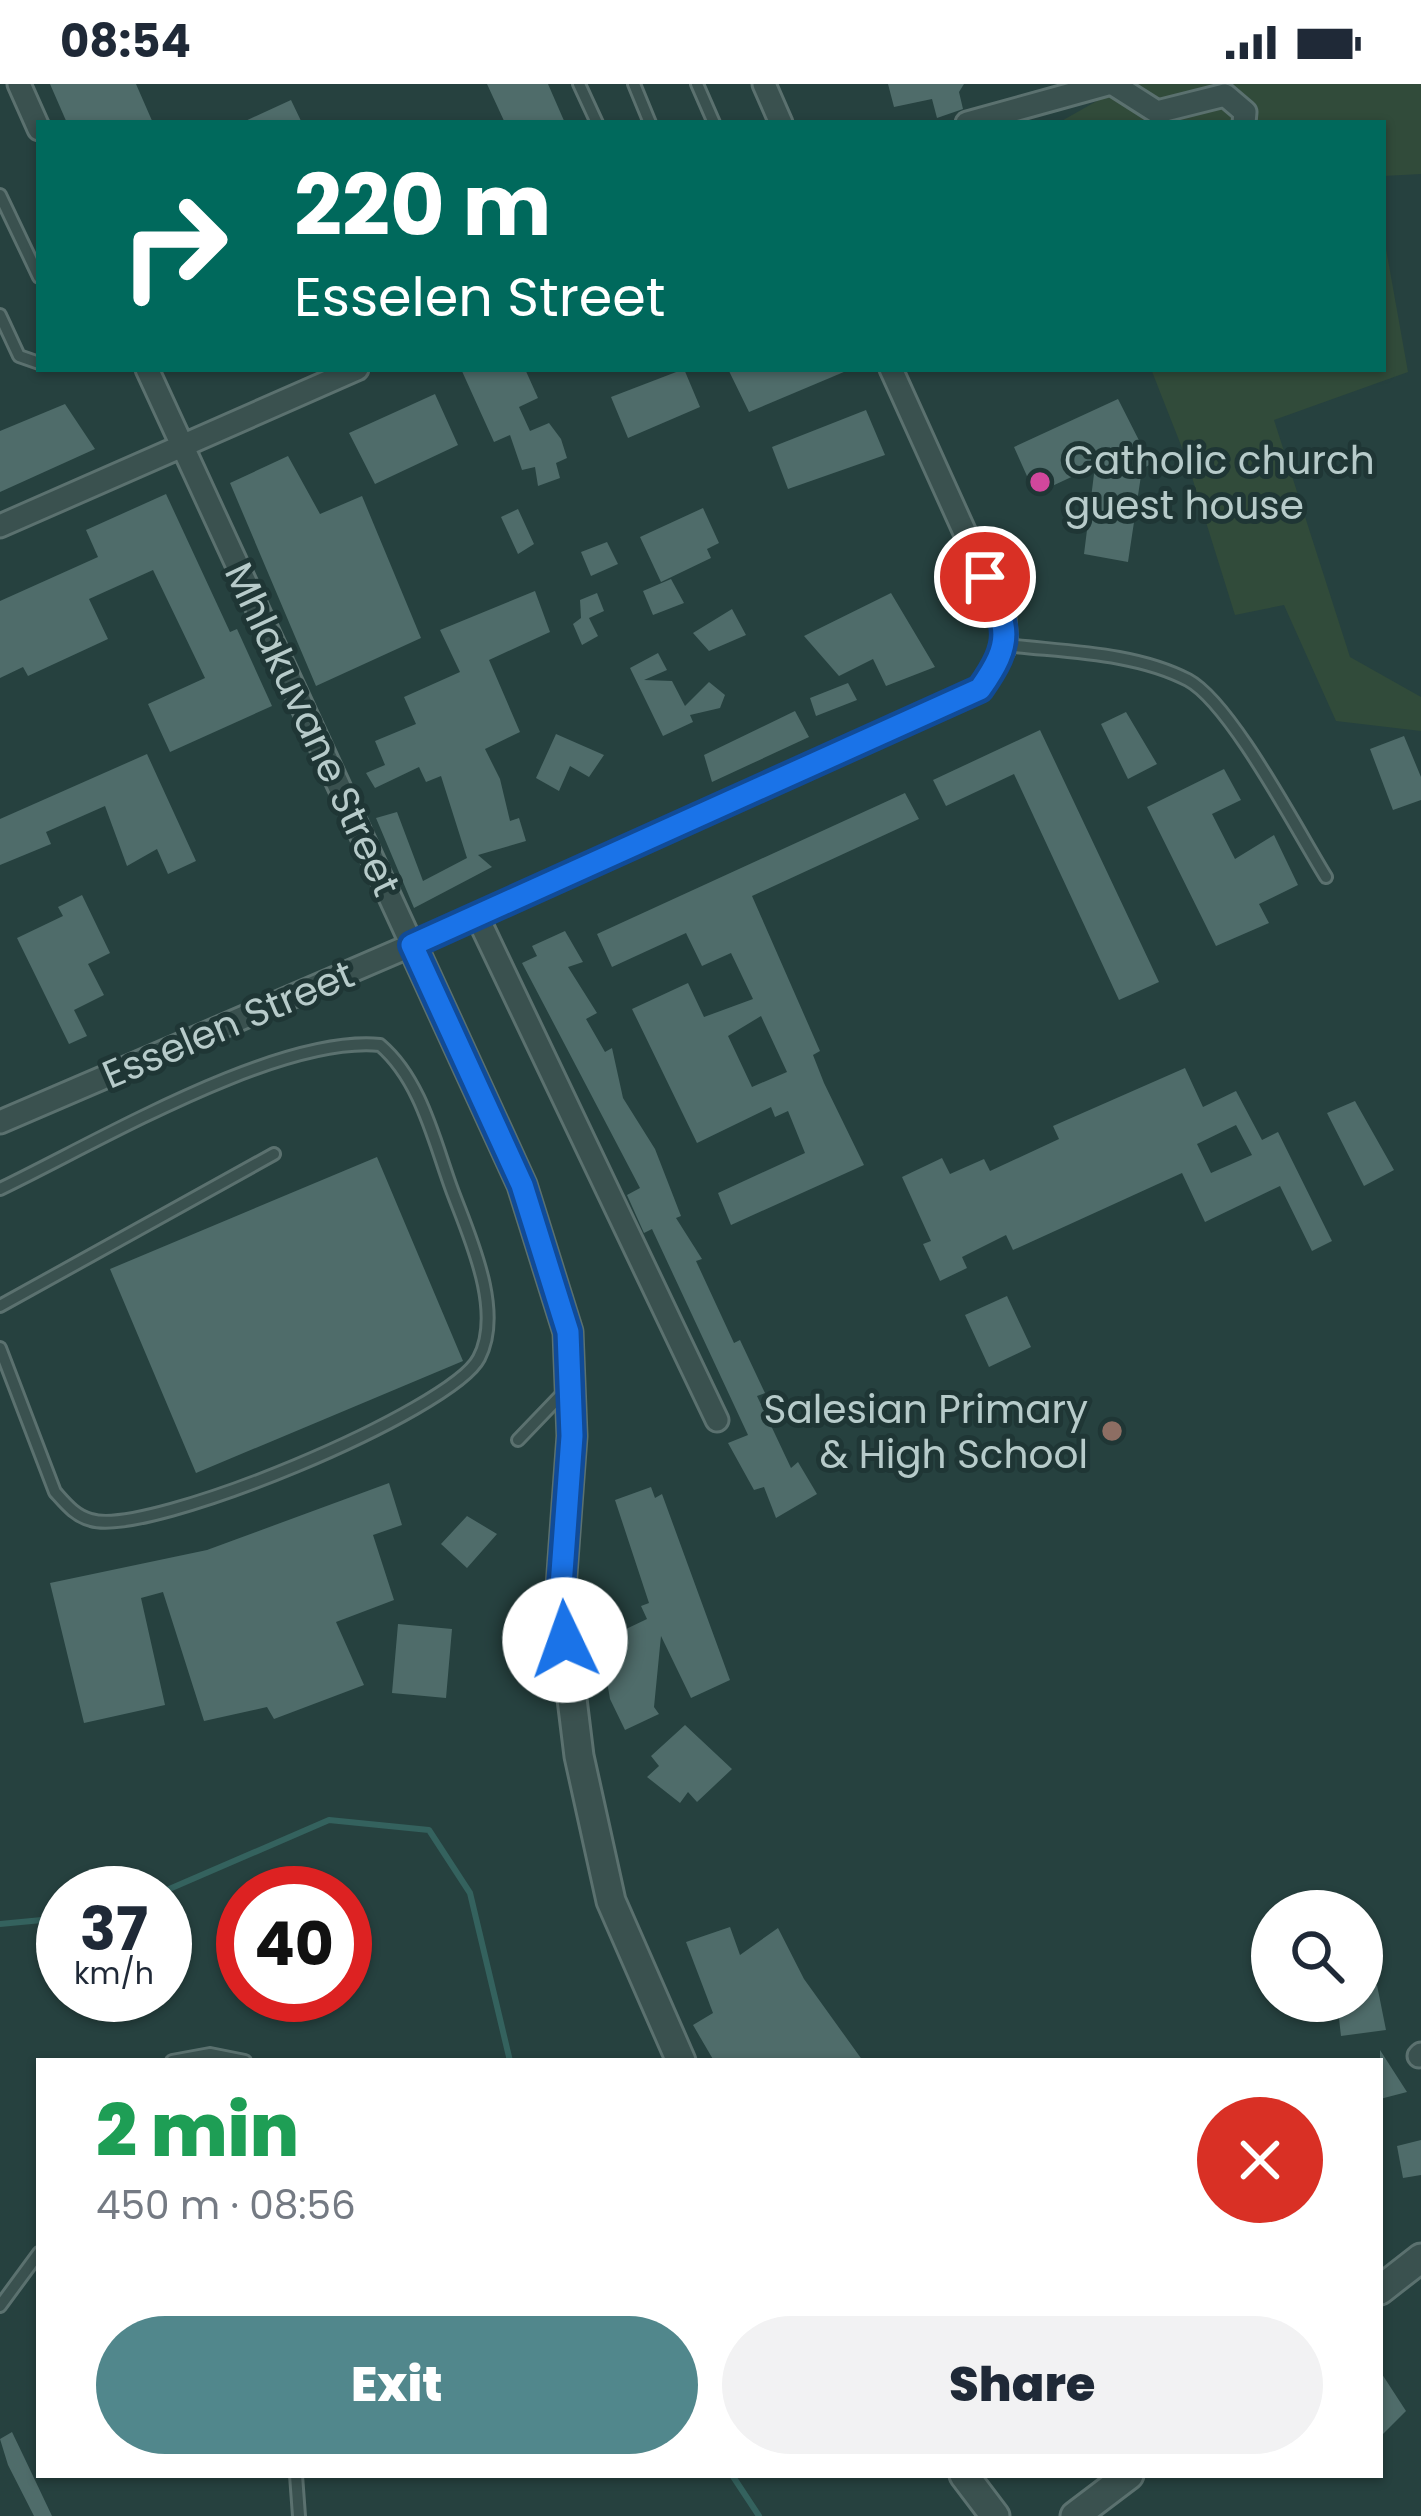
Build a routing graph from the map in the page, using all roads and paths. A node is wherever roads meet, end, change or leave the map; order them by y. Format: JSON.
{"nodes":[{"id":1,"x":19,"y":84,"type":"edge"},
{"id":2,"x":579,"y":84,"type":"edge"},
{"id":3,"x":634,"y":84,"type":"edge"},
{"id":4,"x":697,"y":84,"type":"edge"},
{"id":5,"x":764,"y":84,"type":"edge"},
{"id":6,"x":1111,"y":84,"type":"edge"},
{"id":7,"x":1156,"y":117,"type":"edge"},
{"id":8,"x":596,"y":120,"type":"edge"},
{"id":9,"x":649,"y":120,"type":"edge"},
{"id":10,"x":713,"y":120,"type":"edge"},
{"id":11,"x":780,"y":120,"type":"edge"},
{"id":12,"x":978,"y":120,"type":"edge"},
{"id":13,"x":1244,"y":120,"type":"edge"},
{"id":14,"x":36,"y":122,"type":"edge"},
{"id":15,"x":0,"y":195,"type":"edge"},
{"id":16,"x":36,"y":271,"type":"edge"},
{"id":17,"x":0,"y":315,"type":"edge"},
{"id":18,"x":36,"y":362,"type":"edge"},
{"id":19,"x":148,"y":372,"type":"edge"},
{"id":20,"x":350,"y":372,"type":"edge"},
{"id":21,"x":892,"y":372,"type":"edge"},
{"id":22,"x":182,"y":445,"type":"junction"},
{"id":23,"x":0,"y":526,"type":"edge"},
{"id":24,"x":1006,"y":645,"type":"junction"},
{"id":25,"x":1326,"y":877,"type":"dead end"},
{"id":26,"x":476,"y":916,"type":"junction"},
{"id":27,"x":412,"y":945,"type":"junction"},
{"id":28,"x":0,"y":1122,"type":"edge"},
{"id":29,"x":274,"y":1154,"type":"dead end"},
{"id":30,"x":0,"y":1189,"type":"edge"},
{"id":31,"x":0,"y":1306,"type":"edge"},
{"id":32,"x":0,"y":1348,"type":"edge"},
{"id":33,"x":569,"y":1387,"type":"junction"},
{"id":34,"x":716,"y":1420,"type":"dead end"},
{"id":35,"x":518,"y":1440,"type":"dead end"},
{"id":36,"x":188,"y":2058,"type":"edge"},
{"id":37,"x":230,"y":2058,"type":"edge"},
{"id":38,"x":680,"y":2058,"type":"edge"},
{"id":39,"x":1421,"y":2258,"type":"edge"},
{"id":40,"x":36,"y":2261,"type":"edge"},
{"id":41,"x":1383,"y":2288,"type":"edge"},
{"id":42,"x":0,"y":2306,"type":"edge"},
{"id":43,"x":296,"y":2478,"type":"edge"},
{"id":44,"x":966,"y":2478,"type":"edge"},
{"id":45,"x":1126,"y":2478,"type":"edge"},
{"id":46,"x":1095,"y":2506,"type":"edge"},
{"id":47,"x":995,"y":2513,"type":"edge"},
{"id":48,"x":299,"y":2516,"type":"edge"},
{"id":49,"x":1075,"y":2516,"type":"edge"}],
"edges":[{"from":1,"to":14,"type":"street"},
{"from":2,"to":8,"type":"lane"},
{"from":3,"to":9,"type":"lane"},
{"from":4,"to":10,"type":"lane"},
{"from":5,"to":11,"type":"street"},
{"from":6,"to":7,"type":"street"},
{"from":6,"to":12,"type":"street"},
{"from":7,"to":13,"type":"street"},
{"from":15,"to":16,"type":"lane"},
{"from":17,"to":18,"type":"lane"},
{"from":19,"to":22,"type":"street","name":"Mhlakuvane Street"},
{"from":20,"to":22,"type":"street"},
{"from":21,"to":24,"type":"street"},
{"from":22,"to":23,"type":"street"},
{"from":22,"to":27,"type":"street","name":"Mhlakuvane Street"},
{"from":24,"to":25,"type":"lane"},
{"from":24,"to":26,"type":"street","name":"Esselen Street"},
{"from":26,"to":27,"type":"street","name":"Esselen Street"},
{"from":26,"to":34,"type":"street"},
{"from":27,"to":28,"type":"street","name":"Esselen Street"},
{"from":27,"to":33,"type":"street","name":"Mhlakuvane Street"},
{"from":29,"to":31,"type":"lane"},
{"from":30,"to":32,"type":"lane"},
{"from":33,"to":35,"type":"lane"},
{"from":33,"to":38,"type":"street","name":"Mhlakuvane Street"},
{"from":36,"to":37,"type":"lane"},
{"from":39,"to":41,"type":"street"},
{"from":40,"to":42,"type":"lane"},
{"from":43,"to":48,"type":"lane"},
{"from":44,"to":47,"type":"street"},
{"from":45,"to":46,"type":"street"},
{"from":46,"to":49,"type":"street"}]}
